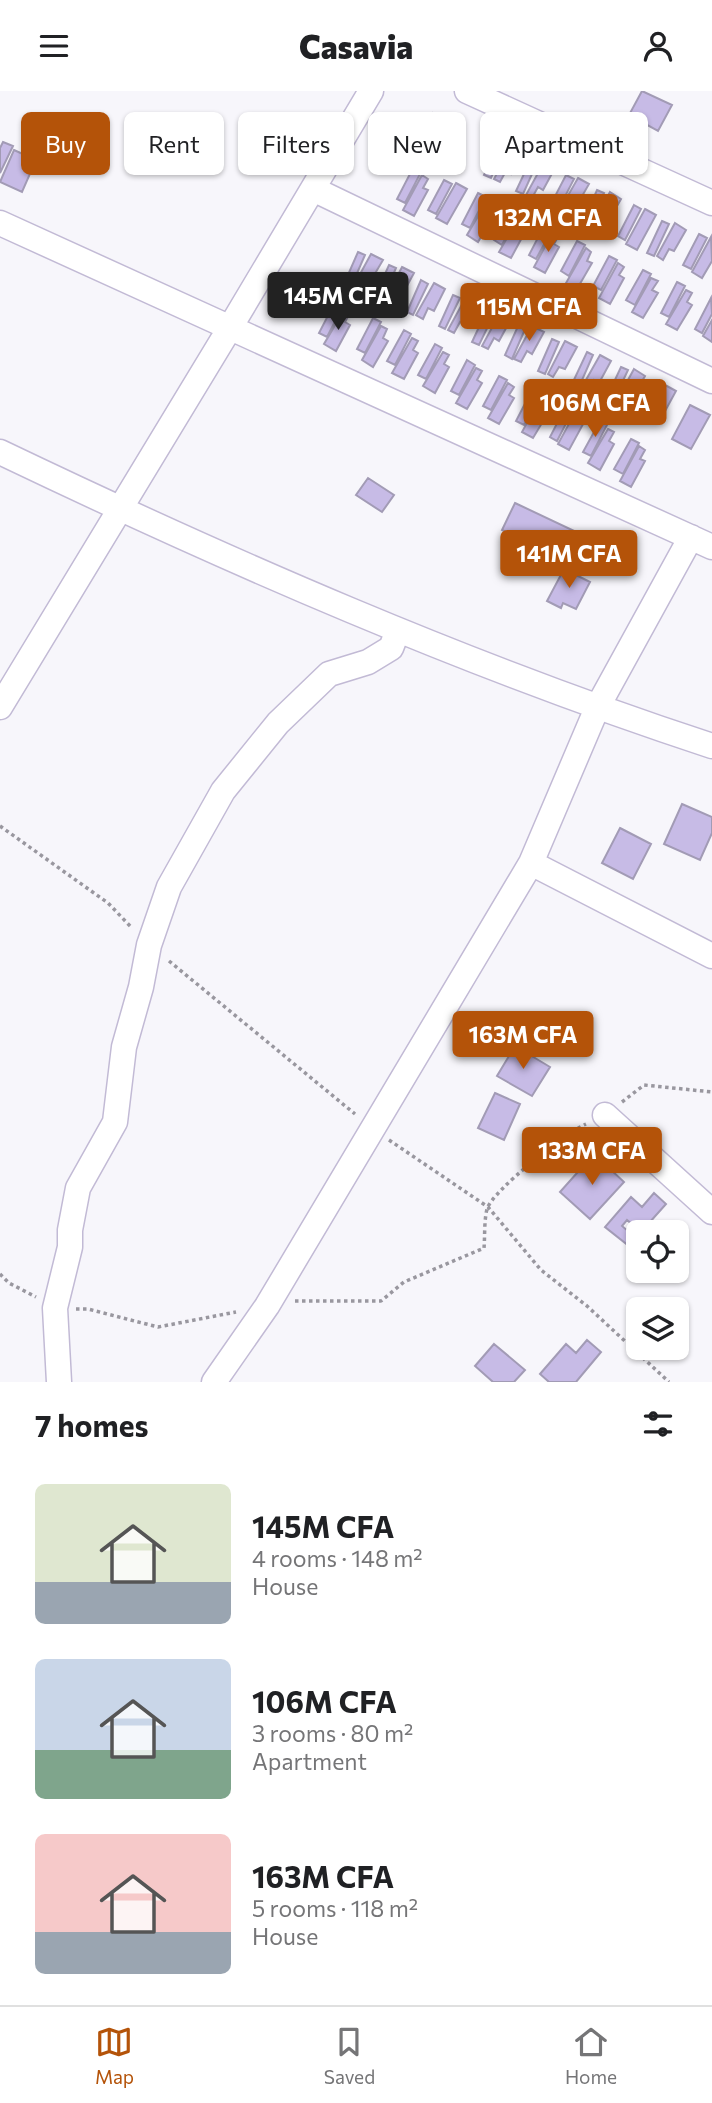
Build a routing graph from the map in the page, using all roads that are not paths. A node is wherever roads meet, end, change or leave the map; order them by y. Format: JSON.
{"nodes":[{"id":1,"x":371,"y":91,"type":"edge"},
{"id":2,"x":467,"y":91,"type":"edge"},
{"id":3,"x":313,"y":189,"type":"junction"},
{"id":4,"x":712,"y":203,"type":"edge"},
{"id":5,"x":0,"y":223,"type":"edge"},
{"id":6,"x":231,"y":326,"type":"junction"},
{"id":7,"x":712,"y":381,"type":"edge"},
{"id":8,"x":0,"y":452,"type":"edge"},
{"id":9,"x":121,"y":510,"type":"junction"},
{"id":10,"x":701,"y":542,"type":"edge"},
{"id":11,"x":398,"y":630,"type":"junction"},
{"id":12,"x":0,"y":707,"type":"edge"},
{"id":13,"x":597,"y":708,"type":"junction"},
{"id":14,"x":712,"y":746,"type":"edge"},
{"id":15,"x":531,"y":863,"type":"junction"},
{"id":16,"x":712,"y":956,"type":"edge"},
{"id":17,"x":605,"y":1115,"type":"road end"},
{"id":18,"x":712,"y":1212,"type":"edge"},
{"id":19,"x":59,"y":1382,"type":"edge"},
{"id":20,"x":214,"y":1382,"type":"edge"}],
"edges":[{"from":1,"to":3,"type":"street"},
{"from":2,"to":4,"type":"street"},
{"from":3,"to":6,"type":"street"},
{"from":3,"to":7,"type":"street"},
{"from":5,"to":6,"type":"street"},
{"from":6,"to":9,"type":"street"},
{"from":6,"to":10,"type":"street"},
{"from":8,"to":9,"type":"street"},
{"from":9,"to":11,"type":"street"},
{"from":9,"to":12,"type":"street"},
{"from":10,"to":13,"type":"street"},
{"from":11,"to":13,"type":"street"},
{"from":11,"to":19,"type":"street"},
{"from":13,"to":14,"type":"street"},
{"from":13,"to":15,"type":"street"},
{"from":15,"to":16,"type":"street"},
{"from":15,"to":20,"type":"street"},
{"from":17,"to":18,"type":"street"}]}
